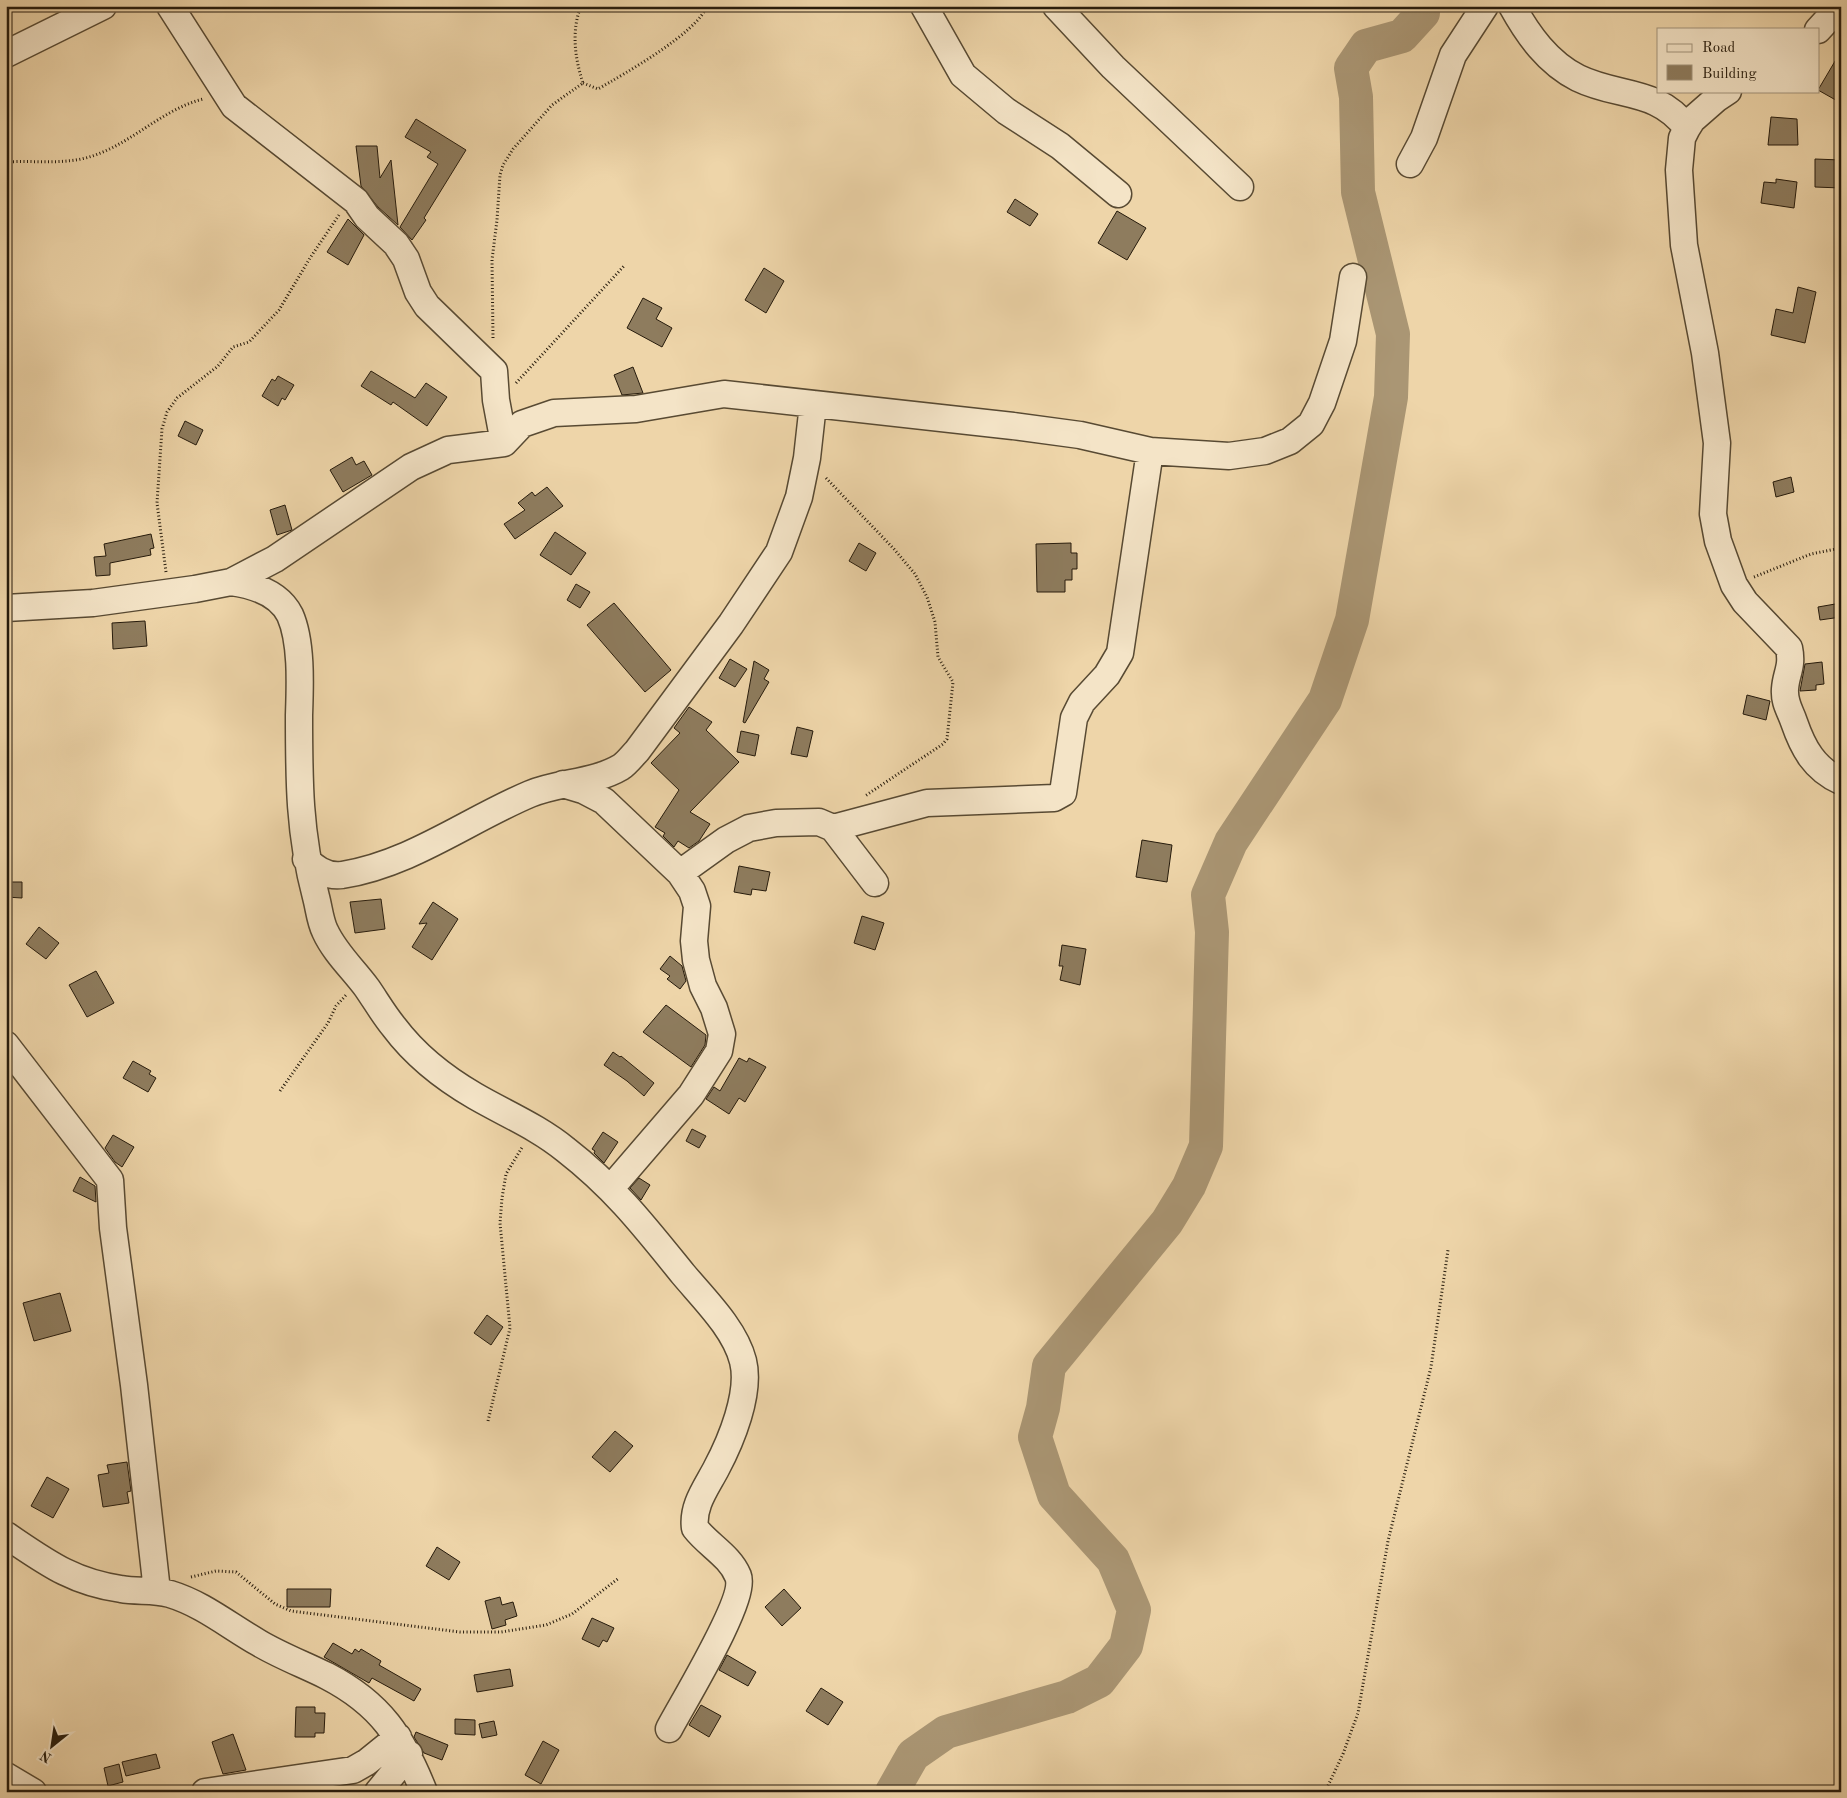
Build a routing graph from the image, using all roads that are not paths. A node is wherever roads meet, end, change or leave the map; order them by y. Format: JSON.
{"nodes":[{"id":1,"x":103,"y":6,"type":"edge"},
{"id":2,"x":170,"y":6,"type":"edge"},
{"id":3,"x":924,"y":6,"type":"edge"},
{"id":4,"x":1056,"y":6,"type":"edge"},
{"id":5,"x":1485,"y":6,"type":"edge"},
{"id":6,"x":1512,"y":6,"type":"edge"},
{"id":7,"x":1840,"y":6,"type":"edge"},
{"id":8,"x":1820,"y":28,"type":"edge"},
{"id":9,"x":6,"y":54,"type":"edge"},
{"id":10,"x":1726,"y":92,"type":"edge"},
{"id":11,"x":1687,"y":128,"type":"junction"},
{"id":12,"x":1410,"y":164,"type":"dead end"},
{"id":13,"x":1240,"y":187,"type":"dead end"},
{"id":14,"x":1118,"y":194,"type":"dead end"},
{"id":15,"x":1353,"y":277,"type":"dead end"},
{"id":16,"x":814,"y":404,"type":"junction"},
{"id":17,"x":504,"y":443,"type":"junction"},
{"id":18,"x":1150,"y":451,"type":"junction"},
{"id":19,"x":231,"y":582,"type":"junction"},
{"id":20,"x":6,"y":608,"type":"edge"},
{"id":21,"x":1841,"y":780,"type":"edge"},
{"id":22,"x":563,"y":784,"type":"junction"},
{"id":23,"x":839,"y":826,"type":"junction"},
{"id":24,"x":306,"y":859,"type":"junction"},
{"id":25,"x":680,"y":872,"type":"junction"},
{"id":26,"x":875,"y":883,"type":"dead end"},
{"id":27,"x":6,"y":1045,"type":"edge"},
{"id":28,"x":611,"y":1188,"type":"junction"},
{"id":29,"x":6,"y":1535,"type":"edge"},
{"id":30,"x":163,"y":1592,"type":"junction"},
{"id":31,"x":668,"y":1728,"type":"dead end"},
{"id":32,"x":403,"y":1745,"type":"junction"},
{"id":33,"x":6,"y":1776,"type":"edge"},
{"id":34,"x":33,"y":1792,"type":"edge"},
{"id":35,"x":205,"y":1792,"type":"edge"},
{"id":36,"x":378,"y":1792,"type":"edge"},
{"id":37,"x":424,"y":1792,"type":"edge"}],
"edges":[{"from":1,"to":9,"type":"street"},
{"from":2,"to":17,"type":"street"},
{"from":3,"to":14,"type":"street"},
{"from":4,"to":13,"type":"street"},
{"from":5,"to":12,"type":"street"},
{"from":6,"to":11,"type":"street"},
{"from":7,"to":8,"type":"street"},
{"from":10,"to":11,"type":"street"},
{"from":11,"to":21,"type":"street"},
{"from":15,"to":18,"type":"street"},
{"from":16,"to":17,"type":"street"},
{"from":16,"to":18,"type":"street"},
{"from":16,"to":22,"type":"street"},
{"from":17,"to":19,"type":"street"},
{"from":18,"to":23,"type":"street"},
{"from":19,"to":20,"type":"street"},
{"from":19,"to":24,"type":"street"},
{"from":22,"to":24,"type":"street"},
{"from":22,"to":25,"type":"street"},
{"from":23,"to":25,"type":"street"},
{"from":23,"to":26,"type":"street"},
{"from":24,"to":28,"type":"street"},
{"from":25,"to":28,"type":"street"},
{"from":27,"to":30,"type":"street"},
{"from":28,"to":31,"type":"street"},
{"from":29,"to":30,"type":"street"},
{"from":30,"to":32,"type":"street"},
{"from":32,"to":35,"type":"street"},
{"from":32,"to":36,"type":"street"},
{"from":32,"to":37,"type":"street"},
{"from":33,"to":34,"type":"street"}]}
